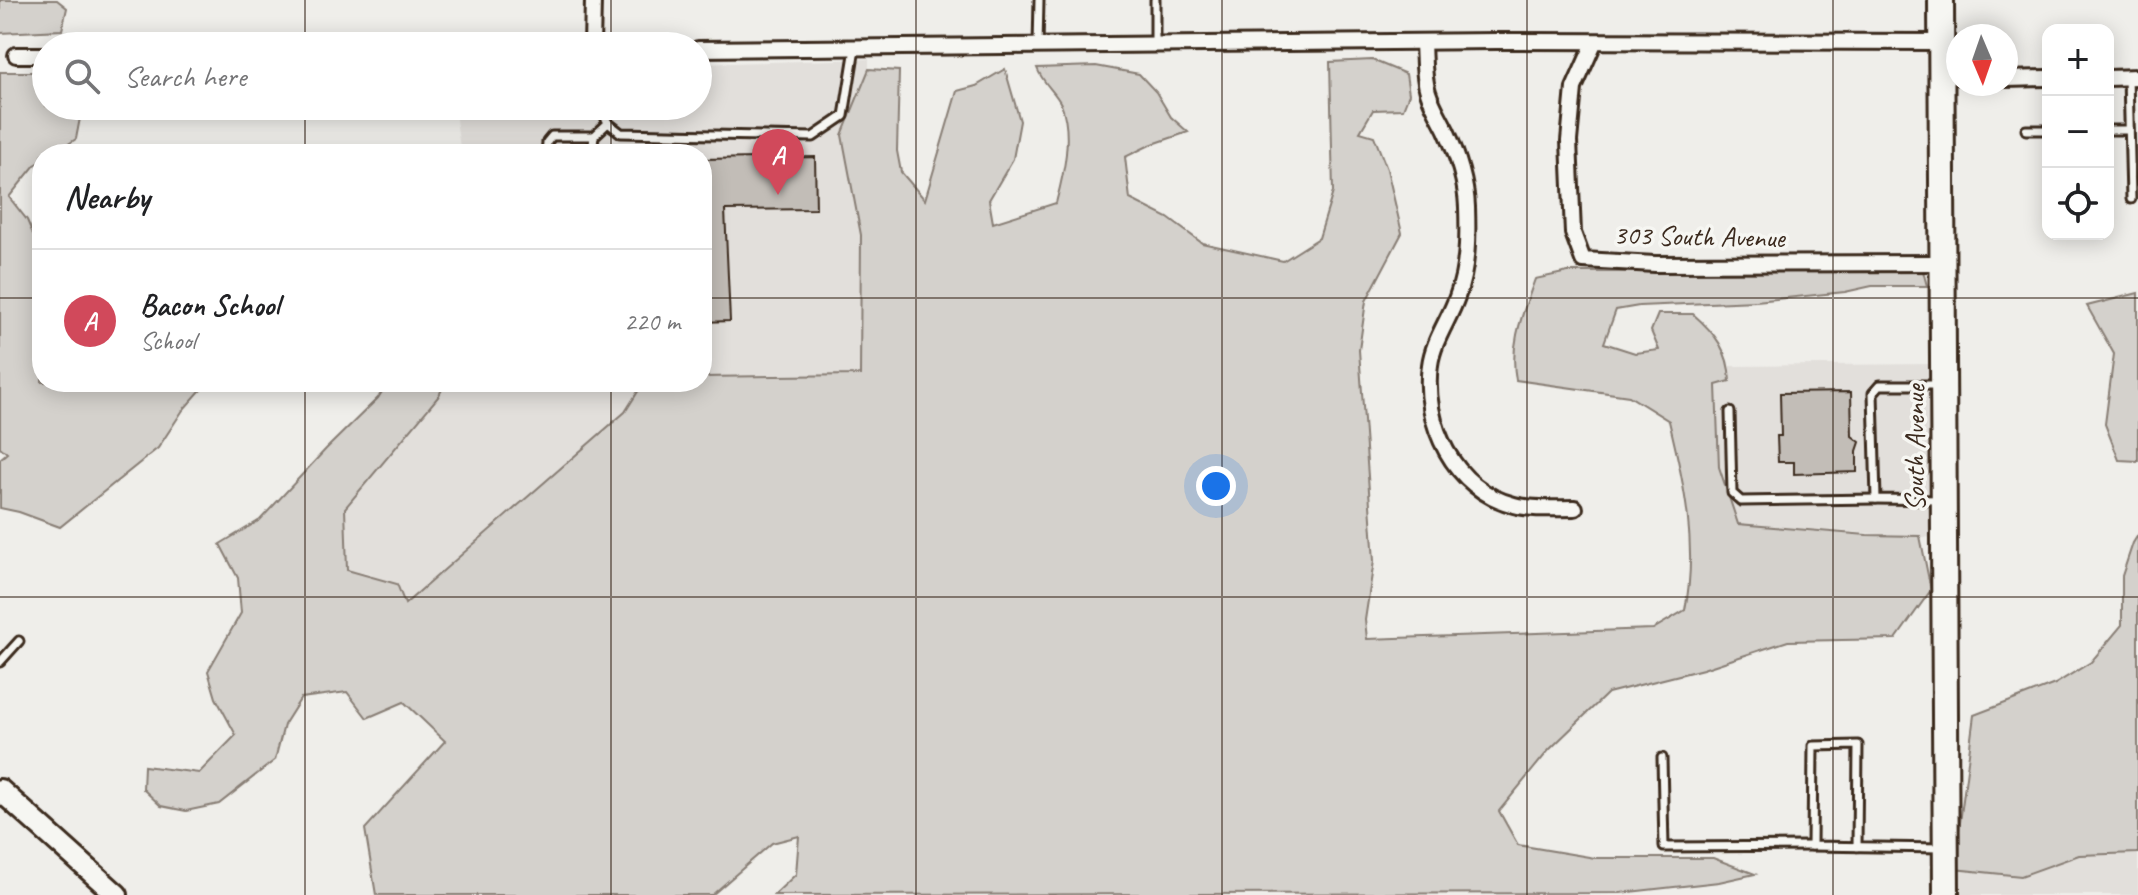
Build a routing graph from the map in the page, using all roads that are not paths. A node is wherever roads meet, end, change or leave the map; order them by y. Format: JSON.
{"nodes":[{"id":1,"x":593,"y":0,"type":"edge"},
{"id":2,"x":1039,"y":0,"type":"edge"},
{"id":3,"x":1155,"y":0,"type":"edge"},
{"id":4,"x":1941,"y":0,"type":"edge"},
{"id":5,"x":592,"y":32,"type":"edge"},
{"id":6,"x":1941,"y":42,"type":"junction"},
{"id":7,"x":1423,"y":43,"type":"junction"},
{"id":8,"x":1594,"y":43,"type":"junction"},
{"id":9,"x":1155,"y":45,"type":"junction"},
{"id":10,"x":1038,"y":47,"type":"junction"},
{"id":11,"x":855,"y":48,"type":"junction"},
{"id":12,"x":712,"y":49,"type":"edge"},
{"id":13,"x":16,"y":55,"type":"dead end"},
{"id":14,"x":32,"y":55,"type":"edge"},
{"id":15,"x":1946,"y":63,"type":"edge"},
{"id":16,"x":2133,"y":77,"type":"edge"},
{"id":17,"x":2042,"y":78,"type":"edge"},
{"id":18,"x":2018,"y":79,"type":"edge"},
{"id":19,"x":1949,"y":96,"type":"edge"},
{"id":20,"x":607,"y":120,"type":"edge"},
{"id":21,"x":608,"y":123,"type":"junction"},
{"id":22,"x":2026,"y":130,"type":"dead end"},
{"id":23,"x":2042,"y":130,"type":"edge"},
{"id":24,"x":2114,"y":130,"type":"edge"},
{"id":25,"x":2129,"y":130,"type":"junction"},
{"id":26,"x":594,"y":136,"type":"junction"},
{"id":27,"x":547,"y":144,"type":"edge"},
{"id":28,"x":593,"y":144,"type":"edge"},
{"id":29,"x":2131,"y":199,"type":"dead end"},
{"id":30,"x":1942,"y":263,"type":"junction"},
{"id":31,"x":1944,"y":385,"type":"junction"},
{"id":32,"x":1730,"y":412,"type":"dead end"},
{"id":33,"x":1876,"y":499,"type":"junction"},
{"id":34,"x":1944,"y":500,"type":"junction"},
{"id":35,"x":1575,"y":508,"type":"dead end"},
{"id":36,"x":19,"y":641,"type":"dead end"},
{"id":37,"x":0,"y":662,"type":"edge"},
{"id":38,"x":1662,"y":758,"type":"dead end"},
{"id":39,"x":0,"y":790,"type":"edge"},
{"id":40,"x":1812,"y":846,"type":"junction"},
{"id":41,"x":1857,"y":847,"type":"junction"},
{"id":42,"x":1945,"y":848,"type":"junction"},
{"id":43,"x":117,"y":895,"type":"edge"},
{"id":44,"x":1946,"y":895,"type":"edge"}],
"edges":[{"from":1,"to":5,"type":"street"},
{"from":2,"to":10,"type":"lane"},
{"from":3,"to":9,"type":"lane"},
{"from":4,"to":6,"type":"main road","name":"South Avenue"},
{"from":6,"to":8,"type":"street"},
{"from":6,"to":15,"type":"main road","name":"South Avenue"},
{"from":7,"to":8,"type":"street"},
{"from":7,"to":9,"type":"street"},
{"from":7,"to":35,"type":"street"},
{"from":8,"to":30,"type":"street","name":"303 South Avenue"},
{"from":9,"to":10,"type":"street"},
{"from":10,"to":11,"type":"street"},
{"from":11,"to":12,"type":"street"},
{"from":11,"to":21,"type":"lane"},
{"from":13,"to":14,"type":"street"},
{"from":16,"to":25,"type":"lane"},
{"from":17,"to":18,"type":"street"},
{"from":19,"to":30,"type":"main road","name":"South Avenue"},
{"from":20,"to":21,"type":"lane"},
{"from":21,"to":26,"type":"lane"},
{"from":22,"to":23,"type":"lane"},
{"from":24,"to":25,"type":"lane"},
{"from":25,"to":29,"type":"lane"},
{"from":26,"to":27,"type":"lane"},
{"from":26,"to":28,"type":"lane"},
{"from":30,"to":31,"type":"main road","name":"South Avenue"},
{"from":31,"to":33,"type":"lane"},
{"from":31,"to":34,"type":"main road","name":"South Avenue"},
{"from":32,"to":33,"type":"lane"},
{"from":33,"to":34,"type":"lane"},
{"from":34,"to":42,"type":"main road","name":"South Avenue"},
{"from":36,"to":37,"type":"lane"},
{"from":38,"to":40,"type":"lane"},
{"from":39,"to":43,"type":"street"},
{"from":40,"to":41,"type":"lane"},
{"from":40,"to":41,"type":"lane"},
{"from":41,"to":42,"type":"lane"},
{"from":42,"to":44,"type":"main road","name":"South Avenue"}]}
